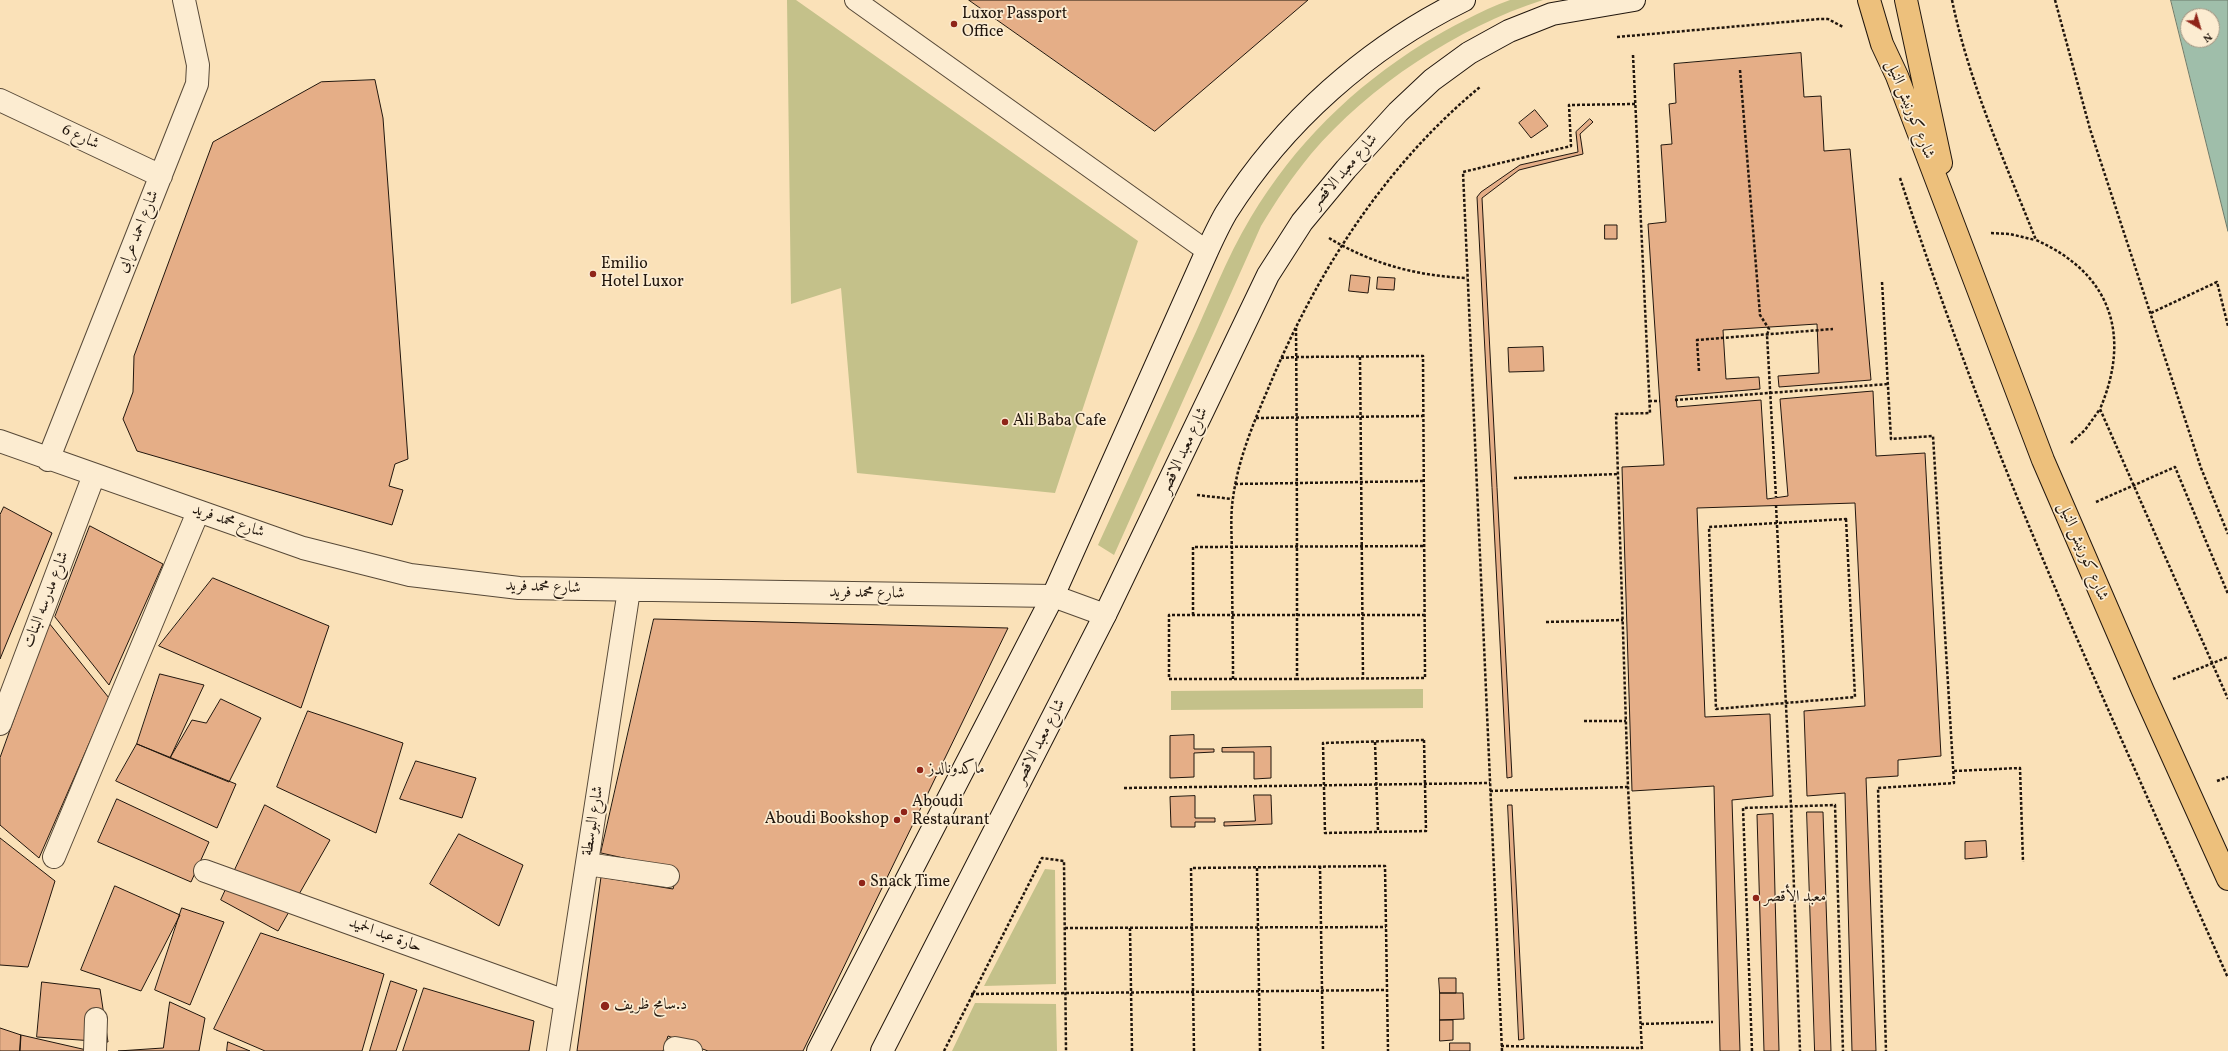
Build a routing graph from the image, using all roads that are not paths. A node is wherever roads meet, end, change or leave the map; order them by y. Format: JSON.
{"nodes":[{"id":1,"x":184,"y":0,"type":"edge"},
{"id":2,"x":855,"y":0,"type":"edge"},
{"id":3,"x":1464,"y":0,"type":"edge"},
{"id":4,"x":1634,"y":0,"type":"edge"},
{"id":5,"x":1869,"y":0,"type":"edge"},
{"id":6,"x":1906,"y":0,"type":"edge"},
{"id":7,"x":0,"y":100,"type":"edge"},
{"id":8,"x":161,"y":176,"type":"junction"},
{"id":9,"x":1951,"y":219,"type":"junction"},
{"id":10,"x":1207,"y":250,"type":"junction"},
{"id":11,"x":0,"y":441,"type":"edge"},
{"id":12,"x":48,"y":460,"type":"junction"},
{"id":13,"x":94,"y":475,"type":"junction"},
{"id":14,"x":198,"y":512,"type":"junction"},
{"id":15,"x":629,"y":590,"type":"junction"},
{"id":16,"x":1053,"y":596,"type":"junction"},
{"id":17,"x":1105,"y":615,"type":"junction"},
{"id":18,"x":4,"y":703,"type":"edge"},
{"id":19,"x":0,"y":724,"type":"edge"},
{"id":20,"x":54,"y":857,"type":"dead end"},
{"id":21,"x":587,"y":864,"type":"junction"},
{"id":22,"x":205,"y":871,"type":"dead end"},
{"id":23,"x":668,"y":876,"type":"dead end"},
{"id":24,"x":2228,"y":879,"type":"edge"},
{"id":25,"x":565,"y":1001,"type":"junction"},
{"id":26,"x":96,"y":1019,"type":"dead end"},
{"id":27,"x":95,"y":1051,"type":"edge"},
{"id":28,"x":558,"y":1051,"type":"edge"},
{"id":29,"x":818,"y":1051,"type":"edge"},
{"id":30,"x":882,"y":1051,"type":"edge"}],
"edges":[{"from":1,"to":8,"type":"street","name":"شارع احمد عرابى"},
{"from":2,"to":10,"type":"lane"},
{"from":3,"to":10,"type":"street"},
{"from":4,"to":17,"type":"street","name":"شارع معبد الاقصر"},
{"from":5,"to":9,"type":"main road","name":"شارع كورنيش النيل"},
{"from":6,"to":9,"type":"main road","name":"شارع كورنيش النيل"},
{"from":7,"to":8,"type":"street","name":"شارع 6"},
{"from":8,"to":12,"type":"street","name":"شارع احمد عرابى"},
{"from":9,"to":24,"type":"main road","name":"شارع كورنيش النيل"},
{"from":10,"to":16,"type":"street"},
{"from":11,"to":12,"type":"street","name":"شارع محمد فريد"},
{"from":12,"to":13,"type":"street","name":"شارع محمد فريد"},
{"from":13,"to":14,"type":"street","name":"شارع محمد فريد"},
{"from":13,"to":18,"type":"street","name":"شارع مدرسه البنات"},
{"from":14,"to":15,"type":"street","name":"شارع محمد فريد"},
{"from":14,"to":20,"type":"street"},
{"from":15,"to":16,"type":"street","name":"شارع محمد فريد"},
{"from":15,"to":21,"type":"street","name":"شارع البوسطة"},
{"from":16,"to":17,"type":"street","name":"شارع محمد فريد"},
{"from":16,"to":29,"type":"street"},
{"from":17,"to":30,"type":"street","name":"شارع معبد الاقصر"},
{"from":18,"to":19,"type":"street","name":"شارع مدرسه البنات"},
{"from":21,"to":23,"type":"street"},
{"from":21,"to":25,"type":"street","name":"شارع البوسطة"},
{"from":22,"to":25,"type":"street","name":"حارة عبد الحميد"},
{"from":25,"to":28,"type":"street","name":"شارع البوسطة"},
{"from":26,"to":27,"type":"street"}]}
